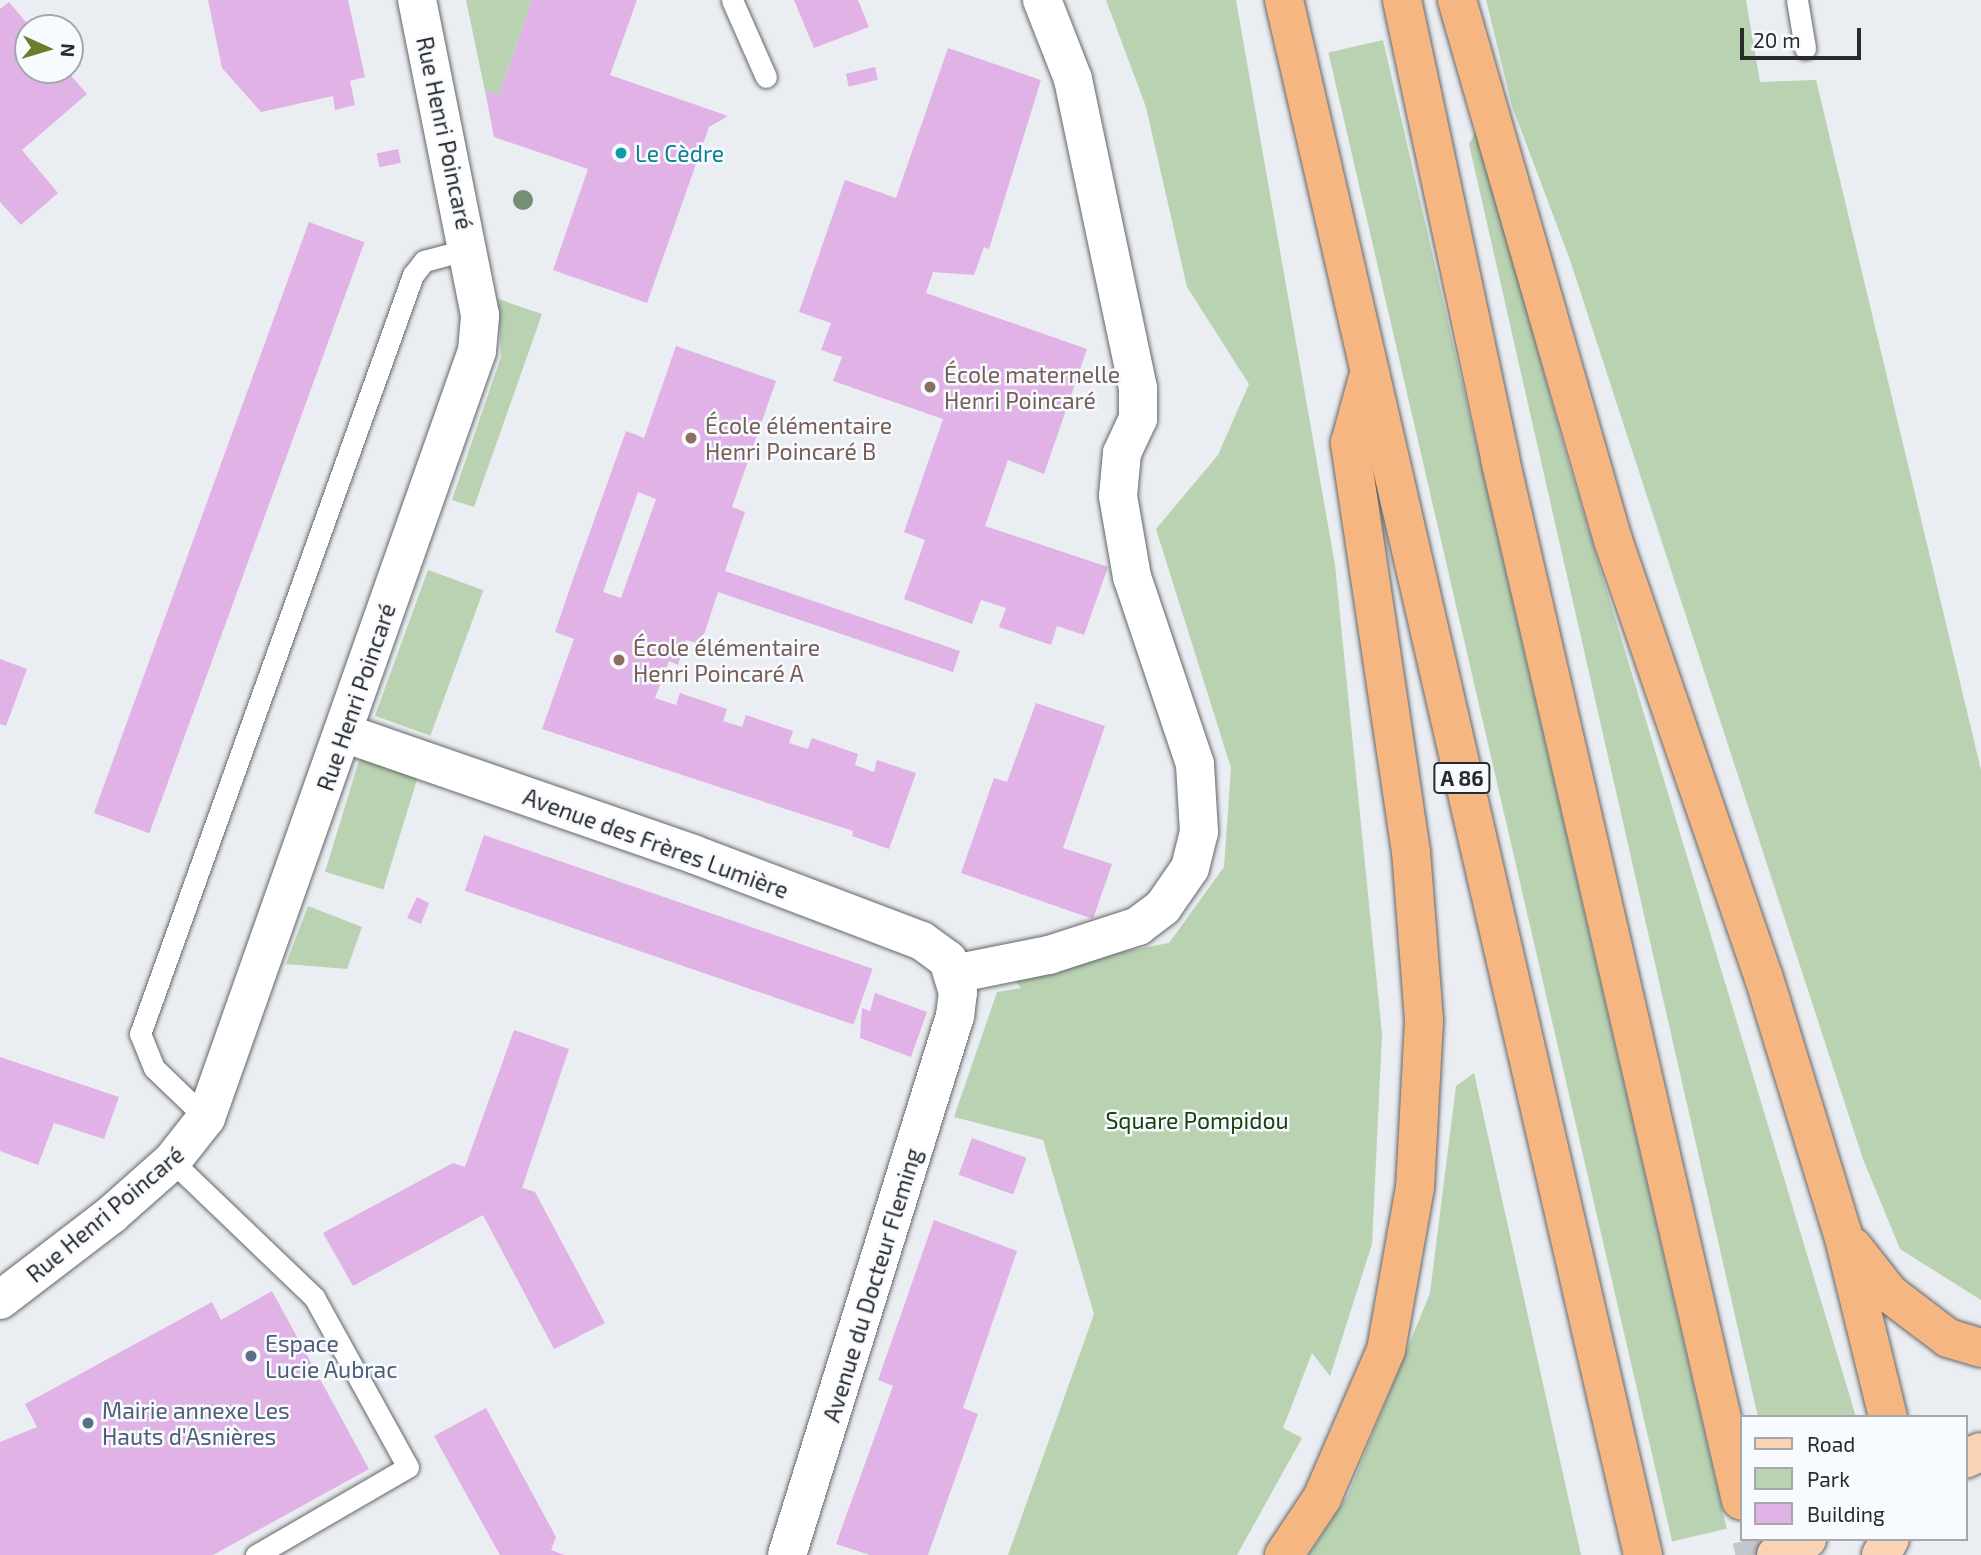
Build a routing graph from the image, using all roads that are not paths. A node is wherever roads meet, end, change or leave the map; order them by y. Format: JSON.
{"nodes":[{"id":1,"x":417,"y":0,"type":"edge"},
{"id":2,"x":732,"y":0,"type":"edge"},
{"id":3,"x":1042,"y":0,"type":"edge"},
{"id":4,"x":1284,"y":0,"type":"edge"},
{"id":5,"x":1402,"y":0,"type":"edge"},
{"id":6,"x":1457,"y":0,"type":"edge"},
{"id":7,"x":1797,"y":0,"type":"edge"},
{"id":8,"x":1805,"y":48,"type":"dead end"},
{"id":9,"x":766,"y":77,"type":"dead end"},
{"id":10,"x":468,"y":249,"type":"junction"},
{"id":11,"x":1368,"y":374,"type":"junction"},
{"id":12,"x":344,"y":733,"type":"junction"},
{"id":13,"x":954,"y":974,"type":"junction"},
{"id":14,"x":206,"y":1118,"type":"junction"},
{"id":15,"x":172,"y":1161,"type":"junction"},
{"id":16,"x":1843,"y":1234,"type":"junction"},
{"id":17,"x":0,"y":1300,"type":"edge"},
{"id":18,"x":1981,"y":1348,"type":"edge"},
{"id":19,"x":1888,"y":1415,"type":"edge"},
{"id":20,"x":1740,"y":1496,"type":"edge"},
{"id":21,"x":1803,"y":1541,"type":"edge"},
{"id":22,"x":256,"y":1555,"type":"edge"},
{"id":23,"x":787,"y":1555,"type":"edge"},
{"id":24,"x":1284,"y":1555,"type":"edge"},
{"id":25,"x":1643,"y":1555,"type":"edge"},
{"id":26,"x":1776,"y":1555,"type":"edge"}],
"edges":[{"from":1,"to":10,"type":"street","name":"Rue Henri Poincaré"},
{"from":2,"to":9,"type":"lane"},
{"from":3,"to":13,"type":"street"},
{"from":4,"to":11,"type":"highway","number":"A 86"},
{"from":5,"to":20,"type":"highway"},
{"from":6,"to":16,"type":"highway"},
{"from":7,"to":8,"type":"lane"},
{"from":10,"to":12,"type":"street","name":"Rue Henri Poincaré"},
{"from":10,"to":14,"type":"lane"},
{"from":11,"to":24,"type":"highway"},
{"from":11,"to":25,"type":"highway","number":"A 86"},
{"from":12,"to":13,"type":"street","name":"Avenue des Frères Lumière"},
{"from":12,"to":14,"type":"street","name":"Rue Henri Poincaré"},
{"from":13,"to":23,"type":"street","name":"Avenue du Docteur Fleming"},
{"from":14,"to":15,"type":"street","name":"Rue Henri Poincaré"},
{"from":15,"to":17,"type":"street","name":"Rue Henri Poincaré"},
{"from":15,"to":22,"type":"lane"},
{"from":16,"to":18,"type":"highway"},
{"from":16,"to":19,"type":"highway"},
{"from":21,"to":26,"type":"main road"}]}
